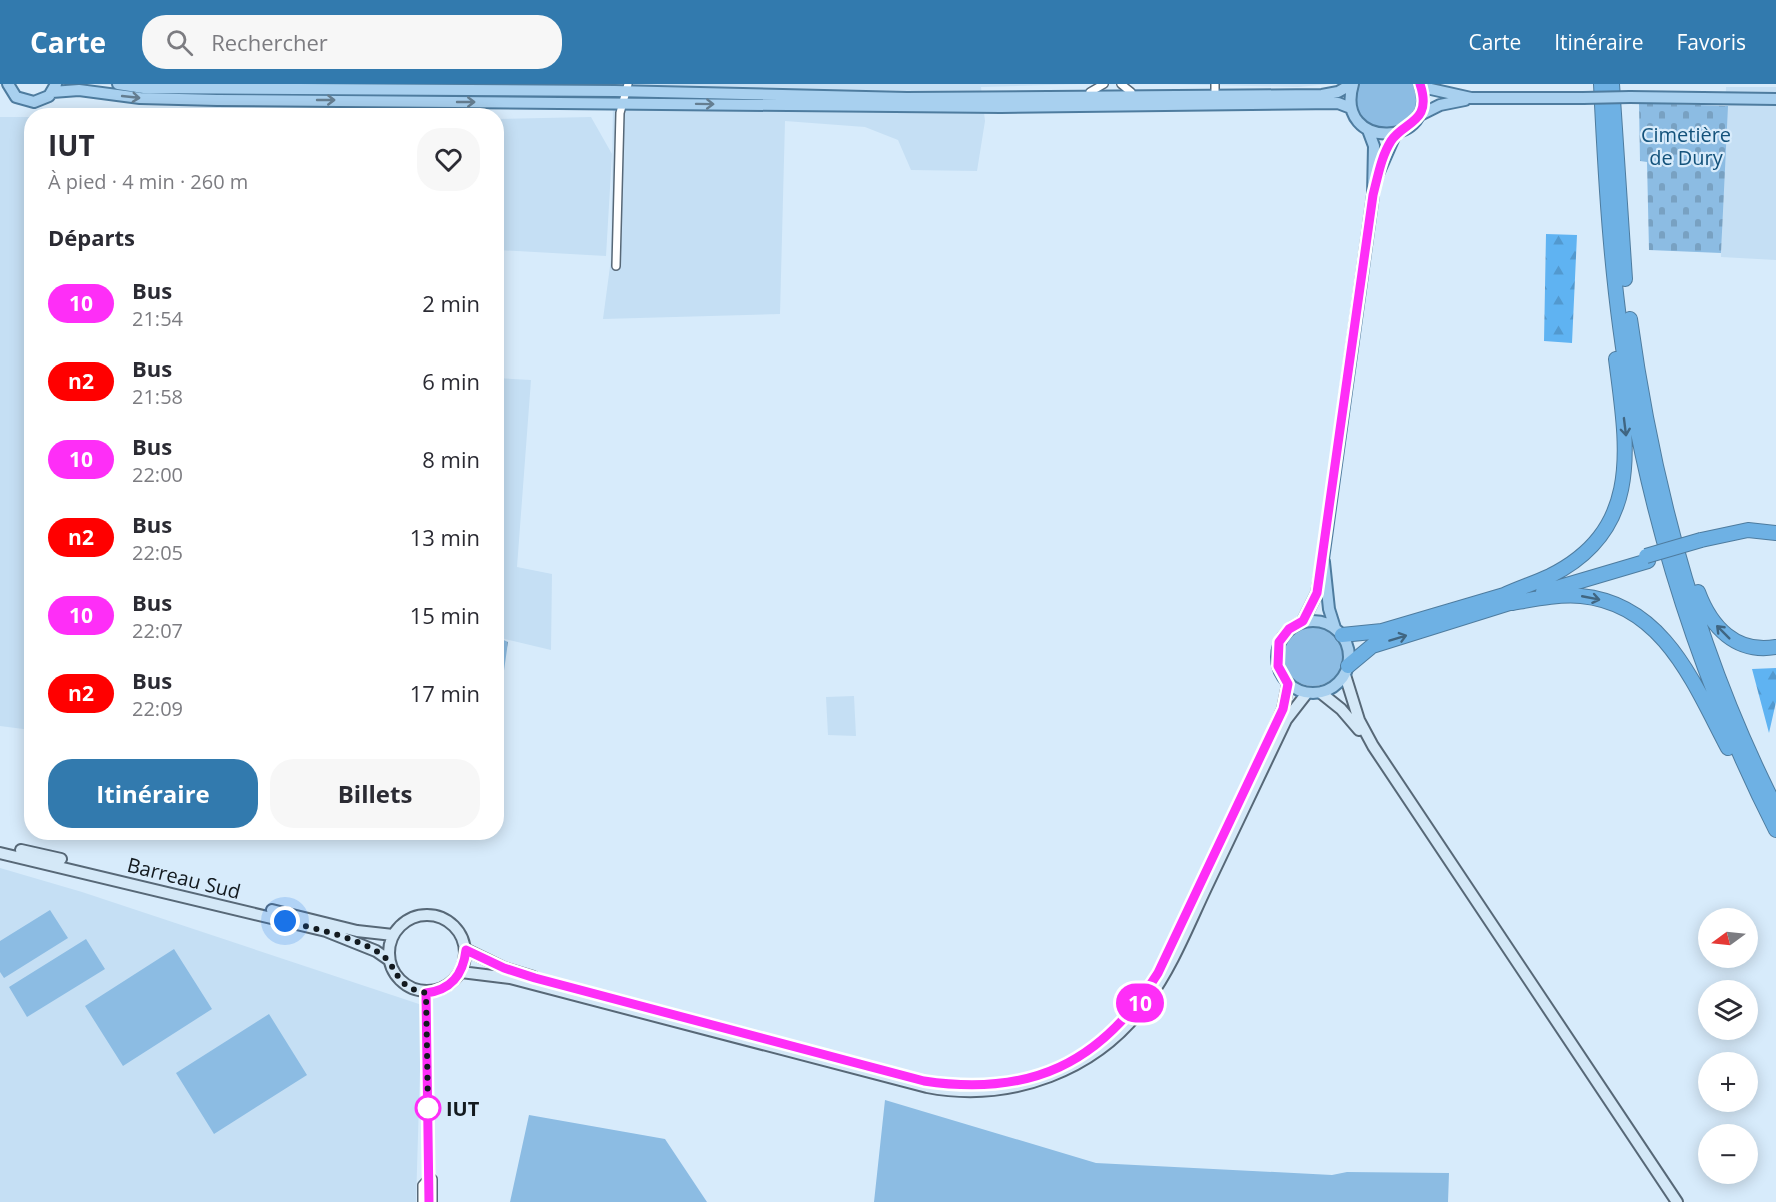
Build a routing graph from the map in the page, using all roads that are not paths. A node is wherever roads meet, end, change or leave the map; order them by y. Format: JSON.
{"nodes":[{"id":1,"x":118,"y":84,"type":"edge"},
{"id":2,"x":1104,"y":84,"type":"edge"},
{"id":3,"x":1121,"y":84,"type":"edge"},
{"id":4,"x":1352,"y":84,"type":"edge"},
{"id":5,"x":1601,"y":84,"type":"edge"},
{"id":6,"x":1612,"y":84,"type":"edge"},
{"id":7,"x":1421,"y":85,"type":"edge"},
{"id":8,"x":6,"y":88,"type":"edge"},
{"id":9,"x":54,"y":88,"type":"edge"},
{"id":10,"x":628,"y":88,"type":"edge"},
{"id":11,"x":1215,"y":90,"type":"edge"},
{"id":12,"x":406,"y":92,"type":"edge"},
{"id":13,"x":1090,"y":92,"type":"junction"},
{"id":14,"x":1131,"y":92,"type":"junction"},
{"id":15,"x":1190,"y":96,"type":"junction"},
{"id":16,"x":1046,"y":97,"type":"junction"},
{"id":17,"x":1471,"y":99,"type":"junction"},
{"id":18,"x":1776,"y":99,"type":"edge"},
{"id":19,"x":621,"y":102,"type":"junction"},
{"id":20,"x":1351,"y":108,"type":"junction"},
{"id":21,"x":1418,"y":116,"type":"junction"},
{"id":22,"x":1368,"y":130,"type":"junction"},
{"id":23,"x":1396,"y":134,"type":"junction"},
{"id":24,"x":1373,"y":195,"type":"junction"},
{"id":25,"x":1612,"y":255,"type":"junction"},
{"id":26,"x":616,"y":266,"type":"dead end"},
{"id":27,"x":1776,"y":533,"type":"edge"},
{"id":28,"x":1674,"y":534,"type":"junction"},
{"id":29,"x":1776,"y":540,"type":"edge"},
{"id":30,"x":1702,"y":542,"type":"junction"},
{"id":31,"x":1323,"y":559,"type":"junction"},
{"id":32,"x":1508,"y":599,"type":"junction"},
{"id":33,"x":1303,"y":621,"type":"junction"},
{"id":34,"x":1339,"y":632,"type":"junction"},
{"id":35,"x":1776,"y":647,"type":"edge"},
{"id":36,"x":1347,"y":670,"type":"junction"},
{"id":37,"x":1288,"y":684,"type":"junction"},
{"id":38,"x":1307,"y":693,"type":"junction"},
{"id":39,"x":1321,"y":693,"type":"junction"},
{"id":40,"x":1373,"y":746,"type":"junction"},
{"id":41,"x":1762,"y":803,"type":"junction"},
{"id":42,"x":1776,"y":808,"type":"edge"},
{"id":43,"x":1776,"y":830,"type":"edge"},
{"id":44,"x":0,"y":846,"type":"edge"},
{"id":45,"x":0,"y":853,"type":"edge"},
{"id":46,"x":393,"y":935,"type":"junction"},
{"id":47,"x":466,"y":950,"type":"junction"},
{"id":48,"x":389,"y":960,"type":"junction"},
{"id":49,"x":461,"y":972,"type":"junction"},
{"id":50,"x":426,"y":993,"type":"junction"},
{"id":51,"x":430,"y":1176,"type":"junction"},
{"id":52,"x":422,"y":1202,"type":"edge"},
{"id":53,"x":433,"y":1202,"type":"edge"},
{"id":54,"x":1677,"y":1202,"type":"edge"}],
"edges":[{"from":1,"to":12,"type":"main road"},
{"from":2,"to":13,"type":"street"},
{"from":3,"to":14,"type":"street"},
{"from":4,"to":11,"type":"main road"},
{"from":4,"to":20,"type":"main road"},
{"from":5,"to":25,"type":"highway"},
{"from":6,"to":28,"type":"highway"},
{"from":7,"to":17,"type":"main road"},
{"from":7,"to":21,"type":"main road"},
{"from":8,"to":9,"type":"main road"},
{"from":9,"to":12,"type":"main road","one_way":true},
{"from":10,"to":12,"type":"main road"},
{"from":10,"to":16,"type":"main road"},
{"from":10,"to":19,"type":"street"},
{"from":11,"to":15,"type":"main road"},
{"from":12,"to":19,"type":"main road","one_way":true},
{"from":13,"to":14,"type":"street"},
{"from":13,"to":16,"type":"street"},
{"from":14,"to":15,"type":"street"},
{"from":15,"to":16,"type":"main road"},
{"from":17,"to":18,"type":"main road","bridge":true},
{"from":17,"to":21,"type":"main road"},
{"from":19,"to":20,"type":"main road","one_way":true},
{"from":19,"to":26,"type":"street"},
{"from":20,"to":22,"type":"main road"},
{"from":21,"to":23,"type":"main road"},
{"from":22,"to":23,"type":"main road"},
{"from":22,"to":24,"type":"main road"},
{"from":23,"to":24,"type":"main road"},
{"from":24,"to":31,"type":"main road"},
{"from":25,"to":32,"type":"highway","one_way":true},
{"from":25,"to":41,"type":"highway"},
{"from":27,"to":30,"type":"highway"},
{"from":35,"to":28,"type":"highway","one_way":true},
{"from":28,"to":42,"type":"highway"},
{"from":29,"to":30,"type":"highway"},
{"from":30,"to":32,"type":"highway"},
{"from":31,"to":33,"type":"main road"},
{"from":31,"to":34,"type":"main road"},
{"from":32,"to":34,"type":"highway"},
{"from":36,"to":32,"type":"highway","one_way":true},
{"from":32,"to":41,"type":"highway","one_way":true},
{"from":33,"to":34,"type":"main road"},
{"from":33,"to":37,"type":"main road"},
{"from":34,"to":36,"type":"main road"},
{"from":36,"to":39,"type":"main road"},
{"from":36,"to":40,"type":"main road"},
{"from":37,"to":38,"type":"main road"},
{"from":37,"to":47,"type":"main road"},
{"from":38,"to":39,"type":"main road"},
{"from":38,"to":49,"type":"main road"},
{"from":39,"to":40,"type":"main road"},
{"from":40,"to":54,"type":"main road"},
{"from":41,"to":43,"type":"highway"},
{"from":44,"to":46,"type":"main road","name":"Barreau Sud"},
{"from":45,"to":48,"type":"main road","name":"Barreau Sud"},
{"from":46,"to":47,"type":"main road"},
{"from":46,"to":48,"type":"main road"},
{"from":47,"to":49,"type":"main road"},
{"from":48,"to":50,"type":"main road"},
{"from":49,"to":50,"type":"main road"},
{"from":50,"to":51,"type":"street"},
{"from":51,"to":52,"type":"street"},
{"from":51,"to":53,"type":"street"}]}
